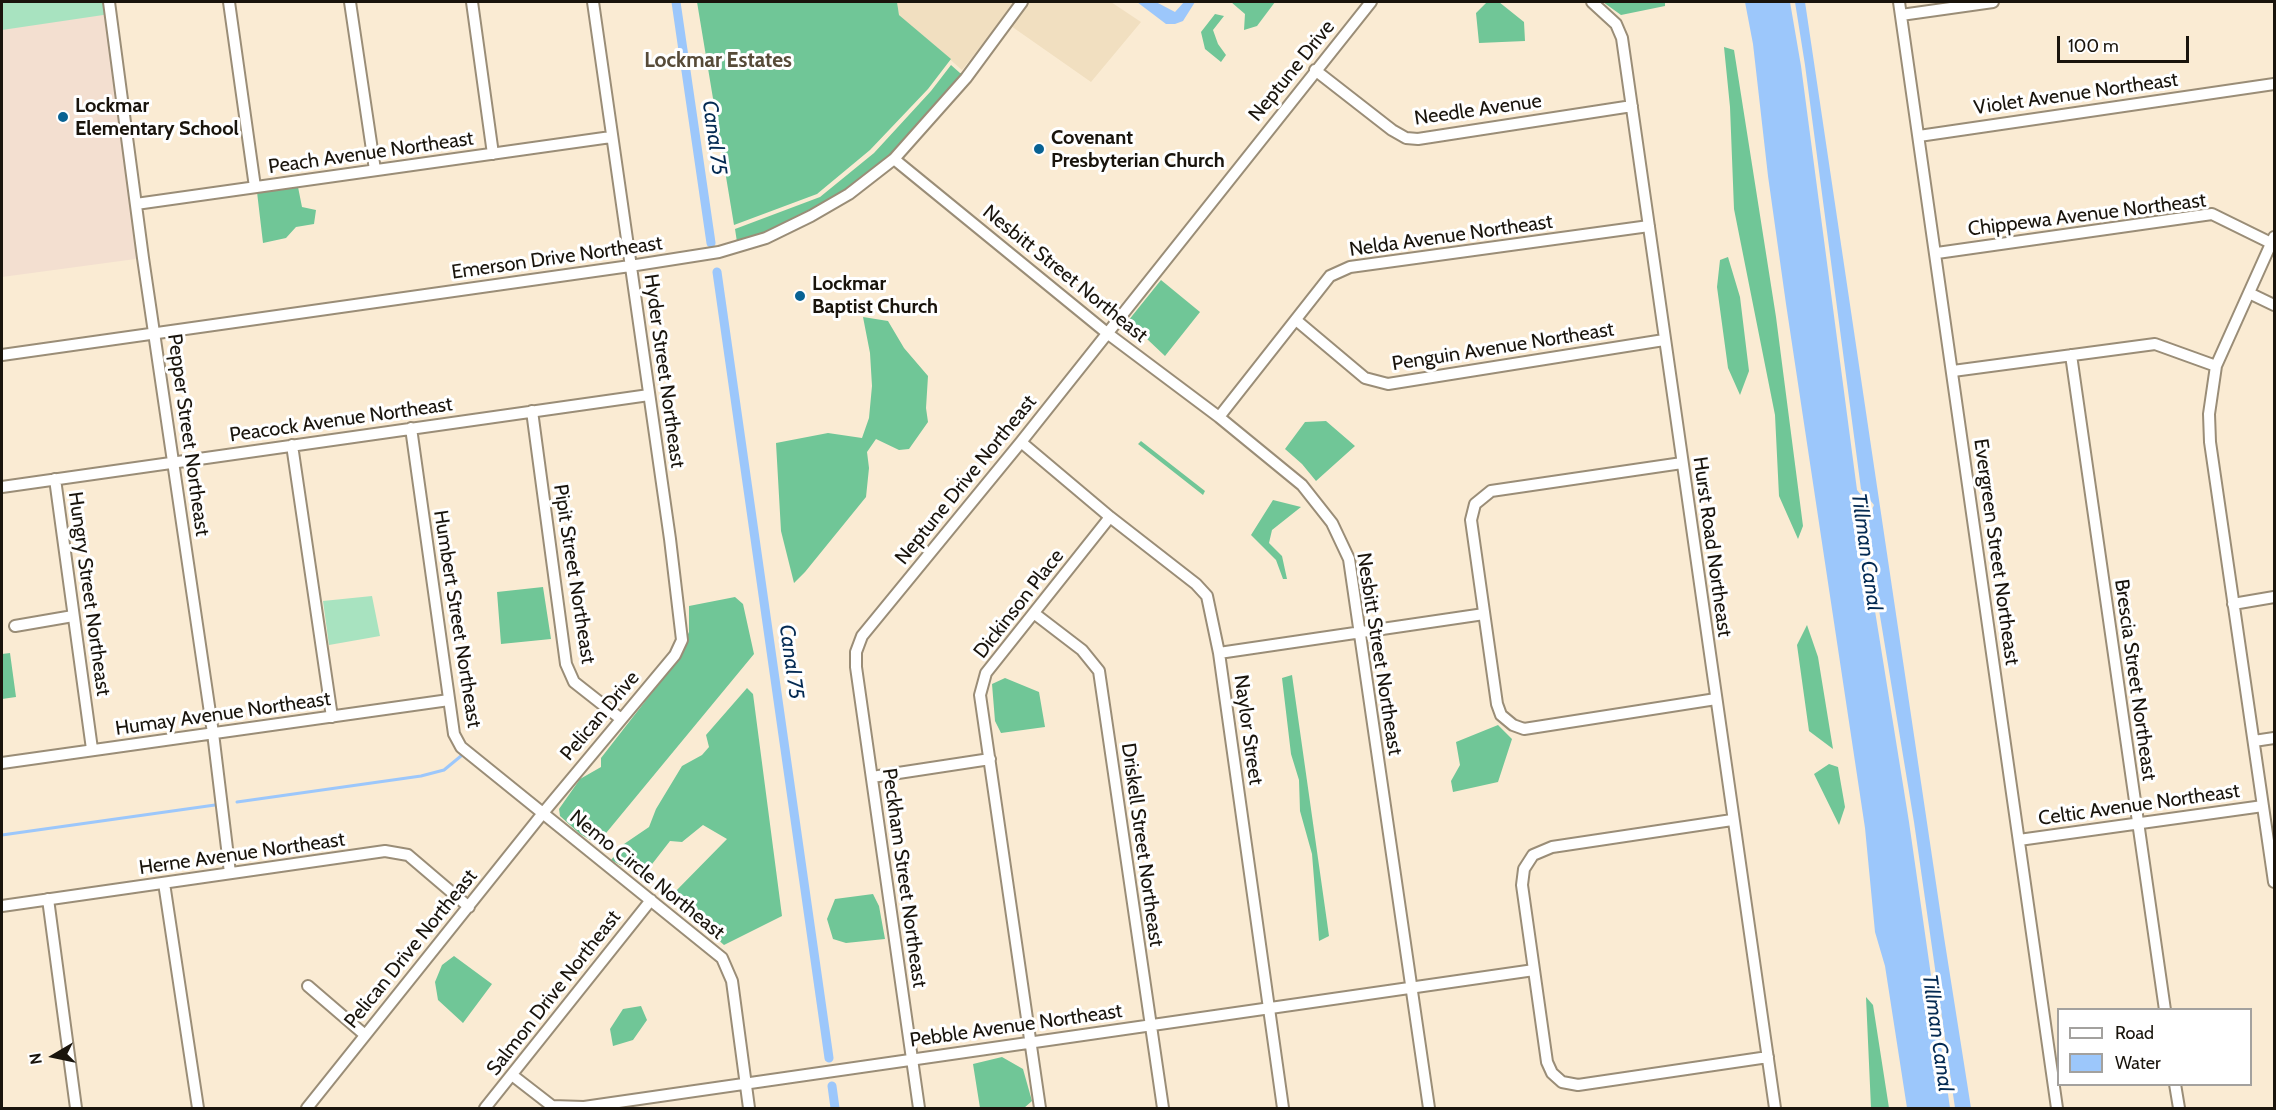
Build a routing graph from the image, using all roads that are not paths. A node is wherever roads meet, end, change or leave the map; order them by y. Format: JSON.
{"nodes":[{"id":1,"x":109,"y":2,"type":"edge"},
{"id":2,"x":229,"y":2,"type":"edge"},
{"id":3,"x":350,"y":2,"type":"edge"},
{"id":4,"x":472,"y":2,"type":"edge"},
{"id":5,"x":592,"y":2,"type":"edge"},
{"id":6,"x":1022,"y":2,"type":"edge"},
{"id":7,"x":1371,"y":2,"type":"edge"},
{"id":8,"x":1592,"y":2,"type":"edge"},
{"id":9,"x":1899,"y":2,"type":"edge"},
{"id":10,"x":1993,"y":2,"type":"edge"},
{"id":11,"x":1901,"y":15,"type":"junction"},
{"id":12,"x":1315,"y":70,"type":"junction"},
{"id":13,"x":2274,"y":84,"type":"edge"},
{"id":14,"x":1632,"y":106,"type":"junction"},
{"id":15,"x":1919,"y":136,"type":"junction"},
{"id":16,"x":611,"y":137,"type":"junction"},
{"id":17,"x":493,"y":154,"type":"junction"},
{"id":18,"x":894,"y":159,"type":"junction"},
{"id":19,"x":375,"y":170,"type":"junction"},
{"id":20,"x":255,"y":187,"type":"junction"},
{"id":21,"x":136,"y":204,"type":"junction"},
{"id":22,"x":1649,"y":226,"type":"junction"},
{"id":23,"x":2273,"y":240,"type":"edge"},
{"id":24,"x":1936,"y":253,"type":"junction"},
{"id":25,"x":630,"y":266,"type":"junction"},
{"id":26,"x":2249,"y":293,"type":"junction"},
{"id":27,"x":2274,"y":305,"type":"edge"},
{"id":28,"x":1296,"y":320,"type":"junction"},
{"id":29,"x":155,"y":333,"type":"junction"},
{"id":30,"x":1107,"y":333,"type":"junction"},
{"id":31,"x":1664,"y":340,"type":"junction"},
{"id":32,"x":2,"y":355,"type":"edge"},
{"id":33,"x":2071,"y":355,"type":"junction"},
{"id":34,"x":2216,"y":366,"type":"junction"},
{"id":35,"x":1953,"y":371,"type":"junction"},
{"id":36,"x":649,"y":395,"type":"junction"},
{"id":37,"x":532,"y":411,"type":"junction"},
{"id":38,"x":1219,"y":417,"type":"junction"},
{"id":39,"x":411,"y":428,"type":"junction"},
{"id":40,"x":1021,"y":442,"type":"junction"},
{"id":41,"x":292,"y":445,"type":"junction"},
{"id":42,"x":174,"y":462,"type":"junction"},
{"id":43,"x":1682,"y":464,"type":"junction"},
{"id":44,"x":55,"y":479,"type":"junction"},
{"id":45,"x":2,"y":487,"type":"edge"},
{"id":46,"x":1110,"y":517,"type":"junction"},
{"id":47,"x":2274,"y":597,"type":"edge"},
{"id":48,"x":2233,"y":604,"type":"junction"},
{"id":49,"x":1035,"y":614,"type":"junction"},
{"id":50,"x":1484,"y":614,"type":"junction"},
{"id":51,"x":73,"y":616,"type":"junction"},
{"id":52,"x":15,"y":626,"type":"dead end"},
{"id":53,"x":1360,"y":631,"type":"junction"},
{"id":54,"x":682,"y":640,"type":"joint"},
{"id":55,"x":856,"y":652,"type":"joint"},
{"id":56,"x":1219,"y":653,"type":"junction"},
{"id":57,"x":1716,"y":699,"type":"junction"},
{"id":58,"x":449,"y":700,"type":"junction"},
{"id":59,"x":332,"y":717,"type":"junction"},
{"id":60,"x":621,"y":719,"type":"junction"},
{"id":61,"x":213,"y":733,"type":"junction"},
{"id":62,"x":2274,"y":738,"type":"edge"},
{"id":63,"x":2254,"y":741,"type":"junction"},
{"id":64,"x":92,"y":749,"type":"junction"},
{"id":65,"x":990,"y":759,"type":"junction"},
{"id":66,"x":2,"y":762,"type":"edge"},
{"id":67,"x":872,"y":777,"type":"junction"},
{"id":68,"x":2264,"y":806,"type":"junction"},
{"id":69,"x":543,"y":813,"type":"junction"},
{"id":70,"x":1732,"y":820,"type":"junction"},
{"id":71,"x":2138,"y":823,"type":"junction"},
{"id":72,"x":2019,"y":840,"type":"junction"},
{"id":73,"x":2273,"y":860,"type":"edge"},
{"id":74,"x":231,"y":873,"type":"junction"},
{"id":75,"x":2274,"y":882,"type":"edge"},
{"id":76,"x":164,"y":883,"type":"junction"},
{"id":77,"x":48,"y":899,"type":"junction"},
{"id":78,"x":651,"y":900,"type":"junction"},
{"id":79,"x":2,"y":906,"type":"edge"},
{"id":80,"x":469,"y":907,"type":"junction"},
{"id":81,"x":1534,"y":970,"type":"junction"},
{"id":82,"x":308,"y":986,"type":"dead end"},
{"id":83,"x":1411,"y":988,"type":"junction"},
{"id":84,"x":2164,"y":1008,"type":"edge"},
{"id":85,"x":1269,"y":1009,"type":"junction"},
{"id":86,"x":1151,"y":1025,"type":"junction"},
{"id":87,"x":364,"y":1035,"type":"junction"},
{"id":88,"x":1030,"y":1042,"type":"junction"},
{"id":89,"x":1768,"y":1057,"type":"junction"},
{"id":90,"x":912,"y":1059,"type":"junction"},
{"id":91,"x":512,"y":1075,"type":"junction"},
{"id":92,"x":746,"y":1084,"type":"junction"},
{"id":93,"x":2175,"y":1086,"type":"edge"},
{"id":94,"x":76,"y":1108,"type":"edge"},
{"id":95,"x":198,"y":1108,"type":"edge"},
{"id":96,"x":307,"y":1108,"type":"edge"},
{"id":97,"x":485,"y":1108,"type":"edge"},
{"id":98,"x":749,"y":1108,"type":"edge"},
{"id":99,"x":919,"y":1108,"type":"edge"},
{"id":100,"x":1040,"y":1108,"type":"edge"},
{"id":101,"x":1162,"y":1108,"type":"edge"},
{"id":102,"x":1283,"y":1108,"type":"edge"},
{"id":103,"x":1429,"y":1108,"type":"edge"},
{"id":104,"x":1775,"y":1108,"type":"edge"},
{"id":105,"x":2057,"y":1108,"type":"edge"},
{"id":106,"x":2179,"y":1108,"type":"edge"}],
"edges":[{"from":1,"to":21,"type":"street","name":"Pepper Street Northeast"},
{"from":2,"to":20,"type":"street"},
{"from":3,"to":19,"type":"street"},
{"from":4,"to":17,"type":"street"},
{"from":5,"to":16,"type":"street","name":"Hyder Street Northeast"},
{"from":6,"to":18,"type":"street","name":"Emerson Drive Northeast"},
{"from":7,"to":12,"type":"street","name":"Neptune Drive"},
{"from":8,"to":14,"type":"street","name":"Hurst Road Northeast"},
{"from":9,"to":11,"type":"street","name":"Evergreen Street Northeast"},
{"from":10,"to":11,"type":"street"},
{"from":11,"to":15,"type":"street","name":"Evergreen Street Northeast"},
{"from":12,"to":14,"type":"street","name":"Needle Avenue"},
{"from":12,"to":30,"type":"street","name":"Neptune Drive"},
{"from":13,"to":15,"type":"street","name":"Violet Avenue Northeast"},
{"from":14,"to":22,"type":"street","name":"Hurst Road Northeast"},
{"from":15,"to":24,"type":"street","name":"Evergreen Street Northeast"},
{"from":16,"to":17,"type":"street","name":"Peach Avenue Northeast"},
{"from":16,"to":25,"type":"street","name":"Hyder Street Northeast"},
{"from":17,"to":19,"type":"street","name":"Peach Avenue Northeast"},
{"from":18,"to":25,"type":"street","name":"Emerson Drive Northeast"},
{"from":18,"to":30,"type":"street","name":"Nesbitt Street Northeast"},
{"from":19,"to":20,"type":"street","name":"Peach Avenue Northeast"},
{"from":20,"to":21,"type":"street","name":"Peach Avenue Northeast"},
{"from":21,"to":29,"type":"street","name":"Pepper Street Northeast"},
{"from":22,"to":28,"type":"street","name":"Nelda Avenue Northeast"},
{"from":22,"to":31,"type":"street","name":"Hurst Road Northeast"},
{"from":23,"to":24,"type":"street","name":"Chippewa Avenue Northeast"},
{"from":23,"to":26,"type":"street"},
{"from":24,"to":35,"type":"street","name":"Evergreen Street Northeast"},
{"from":25,"to":29,"type":"street","name":"Emerson Drive Northeast"},
{"from":25,"to":36,"type":"street","name":"Hyder Street Northeast"},
{"from":26,"to":27,"type":"street"},
{"from":26,"to":34,"type":"street"},
{"from":28,"to":31,"type":"street","name":"Penguin Avenue Northeast"},
{"from":28,"to":38,"type":"street","name":"Nelda Avenue Northeast"},
{"from":29,"to":32,"type":"street","name":"Emerson Drive Northeast"},
{"from":29,"to":42,"type":"street","name":"Pepper Street Northeast"},
{"from":30,"to":38,"type":"street","name":"Nesbitt Street Northeast"},
{"from":30,"to":40,"type":"street","name":"Neptune Drive Northeast"},
{"from":31,"to":43,"type":"street","name":"Hurst Road Northeast"},
{"from":33,"to":34,"type":"street"},
{"from":33,"to":35,"type":"street"},
{"from":33,"to":71,"type":"street","name":"Brescia Street Northeast"},
{"from":34,"to":48,"type":"street"},
{"from":35,"to":72,"type":"street","name":"Evergreen Street Northeast"},
{"from":36,"to":37,"type":"street","name":"Peacock Avenue Northeast"},
{"from":36,"to":54,"type":"street","name":"Hyder Street Northeast"},
{"from":37,"to":39,"type":"street","name":"Peacock Avenue Northeast"},
{"from":37,"to":60,"type":"street","name":"Pipit Street Northeast"},
{"from":38,"to":53,"type":"street","name":"Nesbitt Street Northeast"},
{"from":39,"to":41,"type":"street","name":"Peacock Avenue Northeast"},
{"from":39,"to":58,"type":"street","name":"Humbert Street Northeast"},
{"from":40,"to":46,"type":"street","name":"Naylor Street"},
{"from":40,"to":55,"type":"street","name":"Neptune Drive Northeast"},
{"from":41,"to":42,"type":"street","name":"Peacock Avenue Northeast"},
{"from":41,"to":59,"type":"street"},
{"from":42,"to":44,"type":"street","name":"Peacock Avenue Northeast"},
{"from":42,"to":61,"type":"street","name":"Pepper Street Northeast"},
{"from":43,"to":50,"type":"street"},
{"from":43,"to":57,"type":"street","name":"Hurst Road Northeast"},
{"from":44,"to":45,"type":"street","name":"Peacock Avenue Northeast"},
{"from":44,"to":51,"type":"street","name":"Hungry Street Northeast"},
{"from":46,"to":49,"type":"street","name":"Dickinson Place"},
{"from":46,"to":56,"type":"street","name":"Naylor Street"},
{"from":47,"to":48,"type":"street"},
{"from":48,"to":63,"type":"street"},
{"from":49,"to":65,"type":"street","name":"Dickinson Place"},
{"from":49,"to":86,"type":"street","name":"Driskell Street Northeast"},
{"from":50,"to":53,"type":"street"},
{"from":50,"to":57,"type":"street"},
{"from":51,"to":52,"type":"street"},
{"from":51,"to":64,"type":"street","name":"Hungry Street Northeast"},
{"from":53,"to":56,"type":"street"},
{"from":53,"to":83,"type":"street","name":"Nesbitt Street Northeast"},
{"from":54,"to":60,"type":"street","name":"Pelican Drive"},
{"from":55,"to":67,"type":"street","name":"Peckham Street Northeast"},
{"from":56,"to":85,"type":"street","name":"Naylor Street"},
{"from":57,"to":70,"type":"street","name":"Hurst Road Northeast"},
{"from":58,"to":59,"type":"street","name":"Humay Avenue Northeast"},
{"from":58,"to":69,"type":"street","name":"Humbert Street Northeast"},
{"from":59,"to":61,"type":"street","name":"Humay Avenue Northeast"},
{"from":60,"to":69,"type":"street","name":"Pelican Drive"},
{"from":61,"to":64,"type":"street","name":"Humay Avenue Northeast"},
{"from":61,"to":74,"type":"street","name":"Pepper Street Northeast"},
{"from":62,"to":63,"type":"street"},
{"from":63,"to":68,"type":"street"},
{"from":64,"to":66,"type":"street","name":"Humay Avenue Northeast"},
{"from":65,"to":67,"type":"street"},
{"from":65,"to":88,"type":"street","name":"Dickinson Place"},
{"from":67,"to":90,"type":"street","name":"Peckham Street Northeast"},
{"from":68,"to":71,"type":"street","name":"Celtic Avenue Northeast"},
{"from":68,"to":73,"type":"street"},
{"from":69,"to":78,"type":"street","name":"Nemo Circle Northeast"},
{"from":69,"to":80,"type":"street","name":"Pelican Drive Northeast"},
{"from":70,"to":81,"type":"street"},
{"from":70,"to":89,"type":"street","name":"Hurst Road Northeast"},
{"from":71,"to":72,"type":"street","name":"Celtic Avenue Northeast"},
{"from":71,"to":84,"type":"street","name":"Brescia Street Northeast"},
{"from":72,"to":105,"type":"street","name":"Evergreen Street Northeast"},
{"from":73,"to":75,"type":"street"},
{"from":74,"to":76,"type":"street","name":"Herne Avenue Northeast"},
{"from":74,"to":80,"type":"street","name":"Herne Avenue Northeast"},
{"from":76,"to":77,"type":"street","name":"Herne Avenue Northeast"},
{"from":76,"to":95,"type":"street"},
{"from":77,"to":79,"type":"street","name":"Herne Avenue Northeast"},
{"from":77,"to":94,"type":"street"},
{"from":78,"to":91,"type":"street","name":"Salmon Drive Northeast"},
{"from":78,"to":92,"type":"street","name":"Nemo Circle Northeast"},
{"from":80,"to":87,"type":"street","name":"Pelican Drive Northeast"},
{"from":81,"to":83,"type":"street","name":"Pebble Avenue Northeast"},
{"from":81,"to":89,"type":"street"},
{"from":82,"to":87,"type":"street"},
{"from":83,"to":85,"type":"street","name":"Pebble Avenue Northeast"},
{"from":83,"to":103,"type":"street","name":"Nesbitt Street Northeast"},
{"from":85,"to":86,"type":"street","name":"Pebble Avenue Northeast"},
{"from":85,"to":102,"type":"street","name":"Naylor Street"},
{"from":86,"to":88,"type":"street","name":"Pebble Avenue Northeast"},
{"from":86,"to":101,"type":"street","name":"Driskell Street Northeast"},
{"from":87,"to":96,"type":"street","name":"Pelican Drive Northeast"},
{"from":88,"to":90,"type":"street","name":"Pebble Avenue Northeast"},
{"from":88,"to":100,"type":"street","name":"Dickinson Place"},
{"from":89,"to":104,"type":"street","name":"Hurst Road Northeast"},
{"from":90,"to":92,"type":"street","name":"Pebble Avenue Northeast"},
{"from":90,"to":99,"type":"street","name":"Peckham Street Northeast"},
{"from":91,"to":92,"type":"street","name":"Pebble Avenue Northeast"},
{"from":91,"to":97,"type":"street","name":"Salmon Drive Northeast"},
{"from":92,"to":98,"type":"street","name":"Nemo Circle Northeast"},
{"from":93,"to":106,"type":"street"}]}
